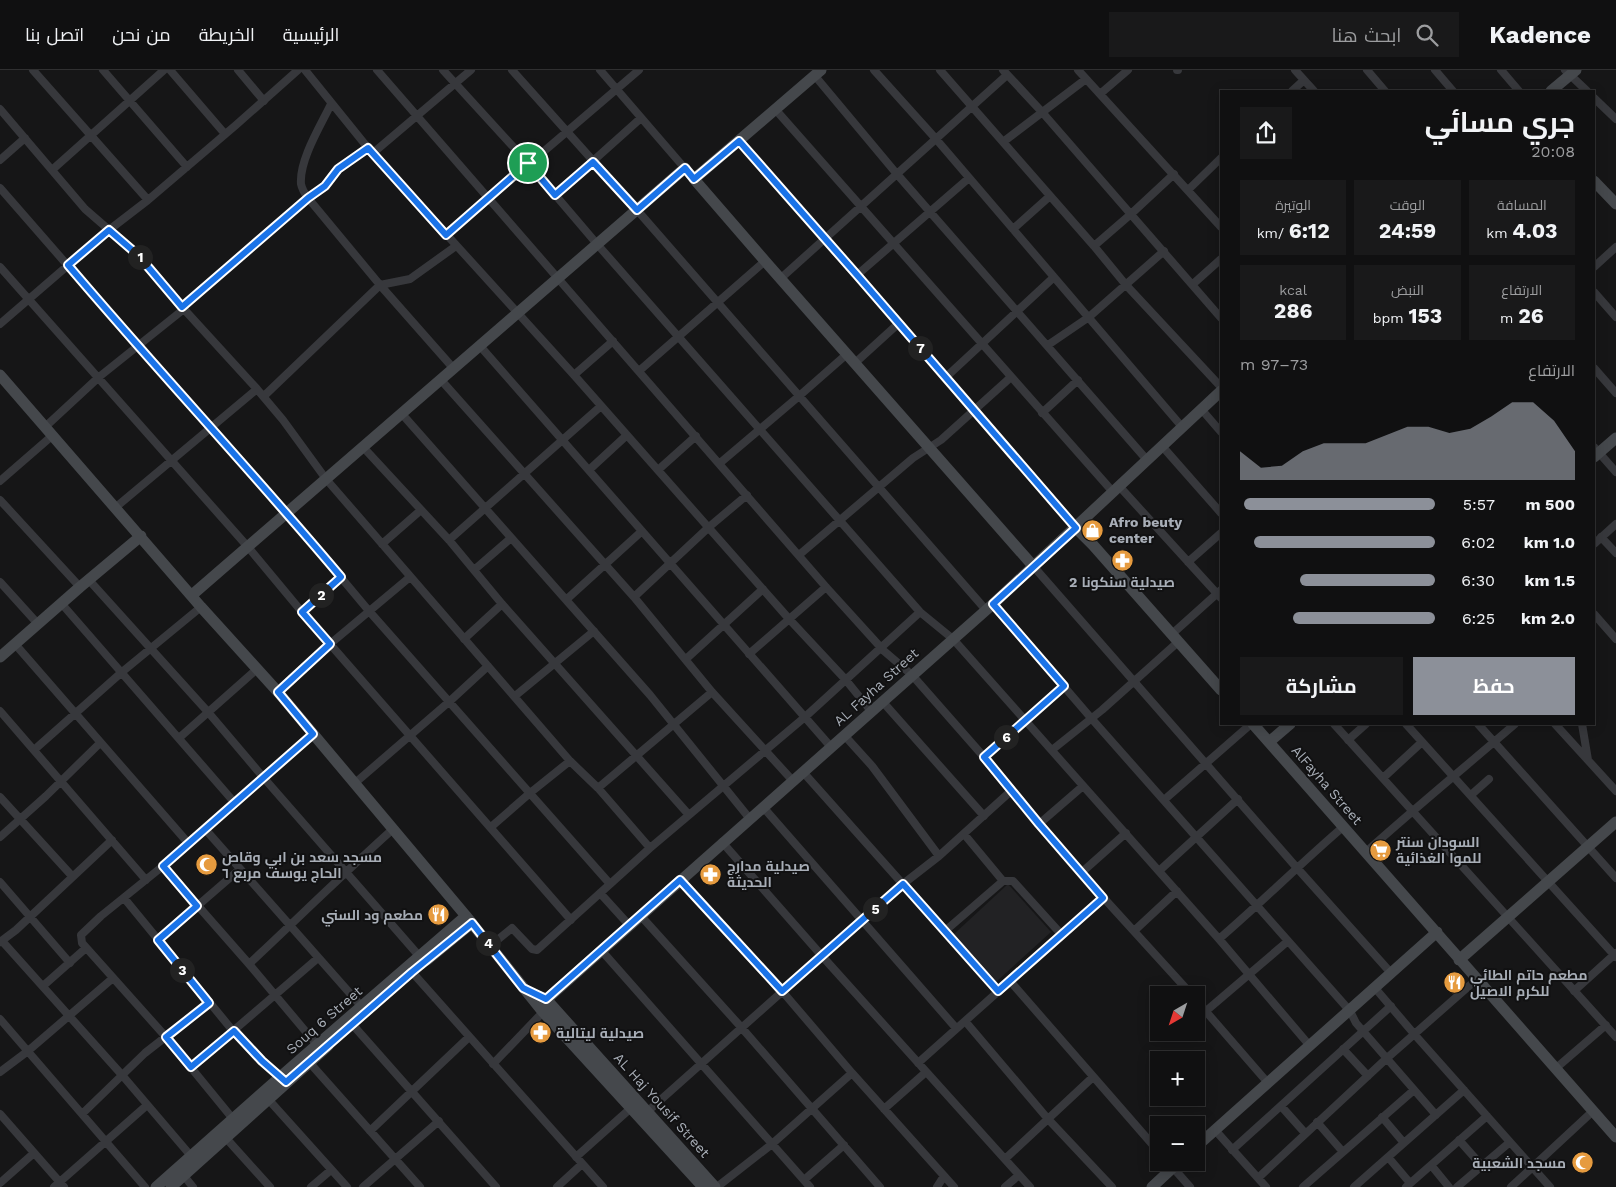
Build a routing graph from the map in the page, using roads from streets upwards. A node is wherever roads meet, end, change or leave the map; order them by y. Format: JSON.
{"nodes":[{"id":1,"x":34,"y":70,"type":"edge"},
{"id":2,"x":104,"y":70,"type":"edge"},
{"id":3,"x":164,"y":70,"type":"edge"},
{"id":4,"x":170,"y":70,"type":"edge"},
{"id":5,"x":238,"y":70,"type":"edge"},
{"id":6,"x":298,"y":70,"type":"edge"},
{"id":7,"x":305,"y":70,"type":"edge"},
{"id":8,"x":377,"y":70,"type":"edge"},
{"id":9,"x":443,"y":70,"type":"edge"},
{"id":10,"x":471,"y":70,"type":"edge"},
{"id":11,"x":512,"y":70,"type":"edge"},
{"id":12,"x":600,"y":70,"type":"edge"},
{"id":13,"x":638,"y":70,"type":"edge"},
{"id":14,"x":874,"y":70,"type":"edge"},
{"id":15,"x":940,"y":70,"type":"edge"},
{"id":16,"x":1078,"y":70,"type":"edge"},
{"id":17,"x":1128,"y":70,"type":"edge"},
{"id":18,"x":1295,"y":70,"type":"edge"},
{"id":19,"x":1367,"y":70,"type":"edge"},
{"id":20,"x":1435,"y":70,"type":"edge"},
{"id":21,"x":1500,"y":70,"type":"edge"},
{"id":22,"x":1005,"y":72,"type":"edge"},
{"id":23,"x":1570,"y":72,"type":"edge"},
{"id":24,"x":818,"y":73,"type":"edge"},
{"id":25,"x":1086,"y":79,"type":"junction"},
{"id":26,"x":1304,"y":80,"type":"junction"},
{"id":27,"x":455,"y":84,"type":"junction"},
{"id":28,"x":616,"y":89,"type":"junction"},
{"id":29,"x":1293,"y":90,"type":"edge"},
{"id":30,"x":1313,"y":90,"type":"edge"},
{"id":31,"x":1385,"y":90,"type":"edge"},
{"id":32,"x":1452,"y":90,"type":"edge"},
{"id":33,"x":1518,"y":90,"type":"edge"},
{"id":34,"x":1552,"y":90,"type":"edge"},
{"id":35,"x":1585,"y":90,"type":"edge"},
{"id":36,"x":1100,"y":94,"type":"junction"},
{"id":37,"x":1595,"y":99,"type":"edge"},
{"id":38,"x":128,"y":100,"type":"junction"},
{"id":39,"x":264,"y":101,"type":"junction"},
{"id":40,"x":331,"y":104,"type":"junction"},
{"id":41,"x":972,"y":107,"type":"junction"},
{"id":42,"x":0,"y":109,"type":"edge"},
{"id":43,"x":775,"y":110,"type":"junction"},
{"id":44,"x":1042,"y":112,"type":"junction"},
{"id":45,"x":417,"y":116,"type":"junction"},
{"id":46,"x":641,"y":118,"type":"junction"},
{"id":47,"x":1616,"y":119,"type":"edge"},
{"id":48,"x":566,"y":131,"type":"junction"},
{"id":49,"x":225,"y":134,"type":"junction"},
{"id":50,"x":91,"y":135,"type":"junction"},
{"id":51,"x":25,"y":138,"type":"junction"},
{"id":52,"x":936,"y":139,"type":"junction"},
{"id":53,"x":739,"y":141,"type":"junction"},
{"id":54,"x":1003,"y":142,"type":"junction"},
{"id":55,"x":370,"y":150,"type":"junction"},
{"id":56,"x":1220,"y":159,"type":"edge"},
{"id":57,"x":0,"y":160,"type":"edge"},
{"id":58,"x":593,"y":162,"type":"junction"},
{"id":59,"x":528,"y":163,"type":"junction"},
{"id":60,"x":187,"y":167,"type":"junction"},
{"id":61,"x":685,"y":168,"type":"junction"},
{"id":62,"x":52,"y":170,"type":"junction"},
{"id":63,"x":896,"y":173,"type":"junction"},
{"id":64,"x":1174,"y":174,"type":"junction"},
{"id":65,"x":969,"y":178,"type":"junction"},
{"id":66,"x":694,"y":179,"type":"junction"},
{"id":67,"x":1595,"y":182,"type":"edge"},
{"id":68,"x":0,"y":188,"type":"edge"},
{"id":69,"x":1188,"y":190,"type":"junction"},
{"id":70,"x":1595,"y":192,"type":"edge"},
{"id":71,"x":555,"y":195,"type":"junction"},
{"id":72,"x":1050,"y":196,"type":"junction"},
{"id":73,"x":308,"y":198,"type":"junction"},
{"id":74,"x":488,"y":199,"type":"junction"},
{"id":75,"x":148,"y":200,"type":"junction"},
{"id":76,"x":1616,"y":204,"type":"edge"},
{"id":77,"x":860,"y":206,"type":"junction"},
{"id":78,"x":637,"y":210,"type":"junction"},
{"id":79,"x":931,"y":211,"type":"junction"},
{"id":80,"x":1131,"y":214,"type":"junction"},
{"id":81,"x":1616,"y":214,"type":"edge"},
{"id":82,"x":1220,"y":226,"type":"edge"},
{"id":83,"x":1013,"y":229,"type":"junction"},
{"id":84,"x":109,"y":230,"type":"junction"},
{"id":85,"x":446,"y":235,"type":"junction"},
{"id":86,"x":824,"y":239,"type":"junction"},
{"id":87,"x":597,"y":244,"type":"junction"},
{"id":88,"x":894,"y":244,"type":"junction"},
{"id":89,"x":456,"y":246,"type":"junction"},
{"id":90,"x":1094,"y":246,"type":"junction"},
{"id":91,"x":1616,"y":247,"type":"edge"},
{"id":92,"x":1164,"y":251,"type":"junction"},
{"id":93,"x":1220,"y":260,"type":"edge"},
{"id":94,"x":765,"y":261,"type":"junction"},
{"id":95,"x":68,"y":265,"type":"junction"},
{"id":96,"x":0,"y":266,"type":"edge"},
{"id":97,"x":1595,"y":266,"type":"edge"},
{"id":98,"x":857,"y":275,"type":"junction"},
{"id":99,"x":559,"y":278,"type":"junction"},
{"id":100,"x":780,"y":278,"type":"junction"},
{"id":101,"x":1053,"y":278,"type":"junction"},
{"id":102,"x":1193,"y":284,"type":"junction"},
{"id":103,"x":380,"y":285,"type":"junction"},
{"id":104,"x":1126,"y":285,"type":"junction"},
{"id":105,"x":1595,"y":293,"type":"edge"},
{"id":106,"x":28,"y":299,"type":"junction"},
{"id":107,"x":717,"y":303,"type":"junction"},
{"id":108,"x":183,"y":308,"type":"junction"},
{"id":109,"x":1017,"y":310,"type":"junction"},
{"id":110,"x":518,"y":313,"type":"junction"},
{"id":111,"x":1089,"y":317,"type":"junction"},
{"id":112,"x":1220,"y":317,"type":"edge"},
{"id":113,"x":1616,"y":317,"type":"edge"},
{"id":114,"x":899,"y":323,"type":"junction"},
{"id":115,"x":0,"y":324,"type":"edge"},
{"id":116,"x":678,"y":336,"type":"junction"},
{"id":117,"x":613,"y":341,"type":"junction"},
{"id":118,"x":982,"y":342,"type":"junction"},
{"id":119,"x":1048,"y":345,"type":"junction"},
{"id":120,"x":138,"y":346,"type":"junction"},
{"id":121,"x":480,"y":346,"type":"junction"},
{"id":122,"x":847,"y":354,"type":"junction"},
{"id":123,"x":855,"y":364,"type":"junction"},
{"id":124,"x":454,"y":368,"type":"junction"},
{"id":125,"x":1595,"y":369,"type":"edge"},
{"id":126,"x":640,"y":371,"type":"junction"},
{"id":127,"x":0,"y":375,"type":"edge"},
{"id":128,"x":574,"y":375,"type":"junction"},
{"id":129,"x":1011,"y":377,"type":"junction"},
{"id":130,"x":99,"y":378,"type":"junction"},
{"id":131,"x":945,"y":378,"type":"junction"},
{"id":132,"x":441,"y":380,"type":"junction"},
{"id":133,"x":1078,"y":380,"type":"junction"},
{"id":134,"x":1220,"y":388,"type":"edge"},
{"id":135,"x":257,"y":389,"type":"junction"},
{"id":136,"x":1220,"y":390,"type":"edge"},
{"id":137,"x":1616,"y":393,"type":"edge"},
{"id":138,"x":264,"y":396,"type":"junction"},
{"id":139,"x":798,"y":397,"type":"junction"},
{"id":140,"x":601,"y":406,"type":"junction"},
{"id":141,"x":1202,"y":410,"type":"junction"},
{"id":142,"x":974,"y":411,"type":"junction"},
{"id":143,"x":1042,"y":413,"type":"junction"},
{"id":144,"x":402,"y":414,"type":"junction"},
{"id":145,"x":212,"y":428,"type":"junction"},
{"id":146,"x":1182,"y":428,"type":"junction"},
{"id":147,"x":759,"y":429,"type":"junction"},
{"id":148,"x":49,"y":431,"type":"junction"},
{"id":149,"x":1220,"y":431,"type":"edge"},
{"id":150,"x":627,"y":435,"type":"junction"},
{"id":151,"x":696,"y":436,"type":"junction"},
{"id":152,"x":1616,"y":438,"type":"edge"},
{"id":153,"x":562,"y":440,"type":"junction"},
{"id":154,"x":1162,"y":446,"type":"junction"},
{"id":155,"x":363,"y":447,"type":"junction"},
{"id":156,"x":930,"y":448,"type":"junction"},
{"id":157,"x":1595,"y":452,"type":"edge"},
{"id":158,"x":1147,"y":460,"type":"junction"},
{"id":159,"x":172,"y":461,"type":"junction"},
{"id":160,"x":720,"y":463,"type":"junction"},
{"id":161,"x":589,"y":470,"type":"junction"},
{"id":162,"x":658,"y":470,"type":"junction"},
{"id":163,"x":1616,"y":472,"type":"edge"},
{"id":164,"x":524,"y":473,"type":"junction"},
{"id":165,"x":326,"y":479,"type":"junction"},
{"id":166,"x":0,"y":481,"type":"edge"},
{"id":167,"x":878,"y":486,"type":"junction"},
{"id":168,"x":1116,"y":489,"type":"junction"},
{"id":169,"x":747,"y":495,"type":"junction"},
{"id":170,"x":0,"y":500,"type":"edge"},
{"id":171,"x":116,"y":507,"type":"junction"},
{"id":172,"x":486,"y":509,"type":"junction"},
{"id":173,"x":421,"y":510,"type":"junction"},
{"id":174,"x":1220,"y":512,"type":"edge"},
{"id":175,"x":287,"y":513,"type":"junction"},
{"id":176,"x":839,"y":520,"type":"junction"},
{"id":177,"x":1616,"y":524,"type":"edge"},
{"id":178,"x":709,"y":528,"type":"junction"},
{"id":179,"x":1076,"y":528,"type":"junction"},
{"id":180,"x":642,"y":531,"type":"junction"},
{"id":181,"x":1220,"y":534,"type":"edge"},
{"id":182,"x":141,"y":536,"type":"junction"},
{"id":183,"x":1601,"y":537,"type":"junction"},
{"id":184,"x":511,"y":538,"type":"junction"},
{"id":185,"x":449,"y":540,"type":"junction"},
{"id":186,"x":1595,"y":543,"type":"edge"},
{"id":187,"x":382,"y":544,"type":"junction"},
{"id":188,"x":248,"y":547,"type":"junction"},
{"id":189,"x":1616,"y":553,"type":"edge"},
{"id":190,"x":799,"y":554,"type":"junction"},
{"id":191,"x":1188,"y":562,"type":"junction"},
{"id":192,"x":670,"y":563,"type":"junction"},
{"id":193,"x":604,"y":565,"type":"junction"},
{"id":194,"x":1034,"y":566,"type":"junction"},
{"id":195,"x":474,"y":570,"type":"junction"},
{"id":196,"x":341,"y":577,"type":"junction"},
{"id":197,"x":410,"y":577,"type":"junction"},
{"id":198,"x":0,"y":582,"type":"edge"},
{"id":199,"x":84,"y":583,"type":"junction"},
{"id":200,"x":826,"y":587,"type":"junction"},
{"id":201,"x":763,"y":589,"type":"junction"},
{"id":202,"x":1220,"y":594,"type":"edge"},
{"id":203,"x":192,"y":595,"type":"junction"},
{"id":204,"x":634,"y":597,"type":"junction"},
{"id":205,"x":567,"y":599,"type":"junction"},
{"id":206,"x":61,"y":603,"type":"junction"},
{"id":207,"x":502,"y":604,"type":"junction"},
{"id":208,"x":201,"y":607,"type":"junction"},
{"id":209,"x":989,"y":607,"type":"junction"},
{"id":210,"x":370,"y":611,"type":"junction"},
{"id":211,"x":302,"y":612,"type":"junction"},
{"id":212,"x":920,"y":612,"type":"junction"},
{"id":213,"x":1595,"y":615,"type":"edge"},
{"id":214,"x":790,"y":620,"type":"junction"},
{"id":215,"x":38,"y":624,"type":"junction"},
{"id":216,"x":724,"y":625,"type":"junction"},
{"id":217,"x":594,"y":631,"type":"junction"},
{"id":218,"x":1175,"y":638,"type":"junction"},
{"id":219,"x":464,"y":639,"type":"junction"},
{"id":220,"x":953,"y":639,"type":"junction"},
{"id":221,"x":1616,"y":639,"type":"edge"},
{"id":222,"x":15,"y":644,"type":"junction"},
{"id":223,"x":330,"y":644,"type":"junction"},
{"id":224,"x":881,"y":647,"type":"junction"},
{"id":225,"x":151,"y":649,"type":"junction"},
{"id":226,"x":750,"y":654,"type":"junction"},
{"id":227,"x":0,"y":657,"type":"edge"},
{"id":228,"x":686,"y":659,"type":"junction"},
{"id":229,"x":555,"y":664,"type":"junction"},
{"id":230,"x":488,"y":666,"type":"junction"},
{"id":231,"x":258,"y":669,"type":"junction"},
{"id":232,"x":122,"y":672,"type":"junction"},
{"id":233,"x":912,"y":675,"type":"junction"},
{"id":234,"x":845,"y":679,"type":"junction"},
{"id":235,"x":1135,"y":681,"type":"junction"},
{"id":236,"x":1064,"y":686,"type":"junction"},
{"id":237,"x":1220,"y":689,"type":"edge"},
{"id":238,"x":278,"y":692,"type":"junction"},
{"id":239,"x":712,"y":692,"type":"junction"},
{"id":240,"x":515,"y":696,"type":"junction"},
{"id":241,"x":450,"y":701,"type":"junction"},
{"id":242,"x":882,"y":701,"type":"junction"},
{"id":243,"x":0,"y":711,"type":"edge"},
{"id":244,"x":871,"y":711,"type":"junction"},
{"id":245,"x":208,"y":712,"type":"junction"},
{"id":246,"x":76,"y":713,"type":"junction"},
{"id":247,"x":805,"y":717,"type":"junction"},
{"id":248,"x":1091,"y":718,"type":"junction"},
{"id":249,"x":1025,"y":720,"type":"junction"},
{"id":250,"x":675,"y":724,"type":"junction"},
{"id":251,"x":1251,"y":725,"type":"edge"},
{"id":252,"x":1253,"y":725,"type":"edge"},
{"id":253,"x":1289,"y":725,"type":"edge"},
{"id":254,"x":1335,"y":725,"type":"edge"},
{"id":255,"x":1365,"y":725,"type":"edge"},
{"id":256,"x":1407,"y":725,"type":"edge"},
{"id":257,"x":1479,"y":725,"type":"edge"},
{"id":258,"x":1514,"y":725,"type":"edge"},
{"id":259,"x":1556,"y":725,"type":"edge"},
{"id":260,"x":1582,"y":725,"type":"edge"},
{"id":261,"x":313,"y":734,"type":"junction"},
{"id":262,"x":844,"y":735,"type":"junction"},
{"id":263,"x":410,"y":736,"type":"junction"},
{"id":264,"x":179,"y":738,"type":"junction"},
{"id":265,"x":1348,"y":740,"type":"junction"},
{"id":266,"x":1269,"y":742,"type":"junction"},
{"id":267,"x":1422,"y":742,"type":"junction"},
{"id":268,"x":1494,"y":742,"type":"junction"},
{"id":269,"x":100,"y":743,"type":"junction"},
{"id":270,"x":831,"y":747,"type":"junction"},
{"id":271,"x":34,"y":750,"type":"junction"},
{"id":272,"x":766,"y":750,"type":"junction"},
{"id":273,"x":1052,"y":750,"type":"junction"},
{"id":274,"x":635,"y":756,"type":"junction"},
{"id":275,"x":984,"y":757,"type":"junction"},
{"id":276,"x":1588,"y":760,"type":"junction"},
{"id":277,"x":570,"y":761,"type":"junction"},
{"id":278,"x":1207,"y":764,"type":"junction"},
{"id":279,"x":803,"y":772,"type":"junction"},
{"id":280,"x":263,"y":777,"type":"junction"},
{"id":281,"x":1454,"y":777,"type":"junction"},
{"id":282,"x":1383,"y":778,"type":"junction"},
{"id":283,"x":1489,"y":779,"type":"dead end"},
{"id":284,"x":61,"y":780,"type":"junction"},
{"id":285,"x":793,"y":781,"type":"junction"},
{"id":286,"x":355,"y":783,"type":"junction"},
{"id":287,"x":724,"y":786,"type":"junction"},
{"id":288,"x":1083,"y":786,"type":"junction"},
{"id":289,"x":598,"y":788,"type":"junction"},
{"id":290,"x":1011,"y":791,"type":"junction"},
{"id":291,"x":1616,"y":791,"type":"edge"},
{"id":292,"x":530,"y":793,"type":"junction"},
{"id":293,"x":1471,"y":795,"type":"junction"},
{"id":294,"x":0,"y":797,"type":"edge"},
{"id":295,"x":1238,"y":799,"type":"junction"},
{"id":296,"x":1164,"y":800,"type":"junction"},
{"id":297,"x":234,"y":802,"type":"junction"},
{"id":298,"x":763,"y":807,"type":"junction"},
{"id":299,"x":1412,"y":811,"type":"junction"},
{"id":300,"x":689,"y":816,"type":"junction"},
{"id":301,"x":984,"y":816,"type":"junction"},
{"id":302,"x":20,"y":819,"type":"junction"},
{"id":303,"x":750,"y":819,"type":"junction"},
{"id":304,"x":1616,"y":822,"type":"edge"},
{"id":305,"x":1039,"y":824,"type":"junction"},
{"id":306,"x":491,"y":827,"type":"junction"},
{"id":307,"x":1343,"y":827,"type":"junction"},
{"id":308,"x":205,"y":830,"type":"junction"},
{"id":309,"x":393,"y":830,"type":"junction"},
{"id":310,"x":1126,"y":833,"type":"junction"},
{"id":311,"x":964,"y":834,"type":"junction"},
{"id":312,"x":0,"y":837,"type":"edge"},
{"id":313,"x":1196,"y":837,"type":"junction"},
{"id":314,"x":112,"y":840,"type":"junction"},
{"id":315,"x":722,"y":842,"type":"junction"},
{"id":316,"x":189,"y":844,"type":"junction"},
{"id":317,"x":1588,"y":847,"type":"junction"},
{"id":318,"x":650,"y":848,"type":"junction"},
{"id":319,"x":1366,"y":852,"type":"junction"},
{"id":320,"x":939,"y":856,"type":"junction"},
{"id":321,"x":163,"y":866,"type":"junction"},
{"id":322,"x":1296,"y":868,"type":"junction"},
{"id":323,"x":240,"y":869,"type":"junction"},
{"id":324,"x":345,"y":871,"type":"junction"},
{"id":325,"x":1159,"y":871,"type":"junction"},
{"id":326,"x":1080,"y":873,"type":"junction"},
{"id":327,"x":72,"y":876,"type":"junction"},
{"id":328,"x":1616,"y":878,"type":"edge"},
{"id":329,"x":146,"y":880,"type":"junction"},
{"id":330,"x":680,"y":880,"type":"junction"},
{"id":331,"x":1003,"y":881,"type":"junction"},
{"id":332,"x":0,"y":882,"type":"edge"},
{"id":333,"x":1548,"y":882,"type":"junction"},
{"id":334,"x":610,"y":884,"type":"junction"},
{"id":335,"x":903,"y":884,"type":"junction"},
{"id":336,"x":1177,"y":891,"type":"junction"},
{"id":337,"x":600,"y":893,"type":"junction"},
{"id":338,"x":124,"y":898,"type":"junction"},
{"id":339,"x":1103,"y":898,"type":"junction"},
{"id":340,"x":197,"y":906,"type":"junction"},
{"id":341,"x":1257,"y":906,"type":"junction"},
{"id":342,"x":640,"y":915,"type":"junction"},
{"id":343,"x":30,"y":916,"type":"junction"},
{"id":344,"x":1507,"y":918,"type":"junction"},
{"id":345,"x":469,"y":919,"type":"junction"},
{"id":346,"x":571,"y":920,"type":"junction"},
{"id":347,"x":862,"y":920,"type":"junction"},
{"id":348,"x":629,"y":925,"type":"junction"},
{"id":349,"x":290,"y":926,"type":"junction"},
{"id":350,"x":945,"y":931,"type":"junction"},
{"id":351,"x":1134,"y":932,"type":"junction"},
{"id":352,"x":1437,"y":932,"type":"junction"},
{"id":353,"x":1061,"y":934,"type":"junction"},
{"id":354,"x":1219,"y":938,"type":"junction"},
{"id":355,"x":158,"y":940,"type":"junction"},
{"id":356,"x":1,"y":941,"type":"edge"},
{"id":357,"x":1288,"y":941,"type":"junction"},
{"id":358,"x":490,"y":946,"type":"junction"},
{"id":359,"x":86,"y":948,"type":"junction"},
{"id":360,"x":601,"y":950,"type":"junction"},
{"id":361,"x":1615,"y":955,"type":"edge"},
{"id":362,"x":822,"y":956,"type":"junction"},
{"id":363,"x":420,"y":957,"type":"junction"},
{"id":364,"x":318,"y":958,"type":"junction"},
{"id":365,"x":1460,"y":960,"type":"junction"},
{"id":366,"x":70,"y":962,"type":"junction"},
{"id":367,"x":249,"y":964,"type":"junction"},
{"id":368,"x":412,"y":972,"type":"junction"},
{"id":369,"x":1391,"y":973,"type":"junction"},
{"id":370,"x":1248,"y":975,"type":"junction"},
{"id":371,"x":113,"y":978,"type":"junction"},
{"id":372,"x":1477,"y":979,"type":"junction"},
{"id":373,"x":1010,"y":981,"type":"junction"},
{"id":374,"x":43,"y":986,"type":"junction"},
{"id":375,"x":1184,"y":986,"type":"edge"},
{"id":376,"x":1375,"y":988,"type":"junction"},
{"id":377,"x":782,"y":991,"type":"junction"},
{"id":378,"x":998,"y":991,"type":"junction"},
{"id":379,"x":1574,"y":991,"type":"junction"},
{"id":380,"x":275,"y":996,"type":"junction"},
{"id":381,"x":209,"y":1003,"type":"junction"},
{"id":382,"x":543,"y":1006,"type":"junction"},
{"id":383,"x":1391,"y":1006,"type":"junction"},
{"id":384,"x":362,"y":1007,"type":"junction"},
{"id":385,"x":1206,"y":1011,"type":"joint"},
{"id":386,"x":1350,"y":1011,"type":"junction"},
{"id":387,"x":68,"y":1015,"type":"junction"},
{"id":388,"x":0,"y":1019,"type":"edge"},
{"id":389,"x":965,"y":1021,"type":"junction"},
{"id":390,"x":352,"y":1024,"type":"junction"},
{"id":391,"x":1606,"y":1026,"type":"junction"},
{"id":392,"x":742,"y":1028,"type":"junction"},
{"id":393,"x":956,"y":1028,"type":"junction"},
{"id":394,"x":234,"y":1031,"type":"junction"},
{"id":395,"x":1363,"y":1031,"type":"junction"},
{"id":396,"x":1415,"y":1035,"type":"junction"},
{"id":397,"x":166,"y":1037,"type":"junction"},
{"id":398,"x":469,"y":1037,"type":"junction"},
{"id":399,"x":1616,"y":1037,"type":"edge"},
{"id":400,"x":317,"y":1045,"type":"junction"},
{"id":401,"x":1310,"y":1046,"type":"junction"},
{"id":402,"x":1343,"y":1049,"type":"junction"},
{"id":403,"x":28,"y":1051,"type":"junction"},
{"id":404,"x":1386,"y":1059,"type":"junction"},
{"id":405,"x":309,"y":1062,"type":"junction"},
{"id":406,"x":701,"y":1063,"type":"junction"},
{"id":407,"x":918,"y":1063,"type":"junction"},
{"id":408,"x":493,"y":1064,"type":"junction"},
{"id":409,"x":191,"y":1067,"type":"junction"},
{"id":410,"x":1555,"y":1068,"type":"junction"},
{"id":411,"x":0,"y":1072,"type":"edge"},
{"id":412,"x":926,"y":1072,"type":"junction"},
{"id":413,"x":852,"y":1073,"type":"junction"},
{"id":414,"x":122,"y":1075,"type":"junction"},
{"id":415,"x":1368,"y":1076,"type":"junction"},
{"id":416,"x":1093,"y":1077,"type":"junction"},
{"id":417,"x":283,"y":1079,"type":"junction"},
{"id":418,"x":1268,"y":1083,"type":"junction"},
{"id":419,"x":1414,"y":1090,"type":"junction"},
{"id":420,"x":1464,"y":1090,"type":"junction"},
{"id":421,"x":412,"y":1091,"type":"junction"},
{"id":422,"x":268,"y":1098,"type":"junction"},
{"id":423,"x":146,"y":1106,"type":"junction"},
{"id":424,"x":1281,"y":1106,"type":"junction"},
{"id":425,"x":631,"y":1108,"type":"junction"},
{"id":426,"x":812,"y":1108,"type":"junction"},
{"id":427,"x":884,"y":1109,"type":"junction"},
{"id":428,"x":1593,"y":1111,"type":"junction"},
{"id":429,"x":647,"y":1112,"type":"junction"},
{"id":430,"x":0,"y":1114,"type":"edge"},
{"id":431,"x":82,"y":1114,"type":"junction"},
{"id":432,"x":1436,"y":1115,"type":"junction"},
{"id":433,"x":1487,"y":1116,"type":"junction"},
{"id":434,"x":1382,"y":1117,"type":"junction"},
{"id":435,"x":1048,"y":1118,"type":"junction"},
{"id":436,"x":232,"y":1119,"type":"junction"},
{"id":437,"x":439,"y":1121,"type":"junction"},
{"id":438,"x":1317,"y":1122,"type":"junction"},
{"id":439,"x":1215,"y":1130,"type":"junction"},
{"id":440,"x":370,"y":1131,"type":"junction"},
{"id":441,"x":1305,"y":1133,"type":"junction"},
{"id":442,"x":225,"y":1137,"type":"junction"},
{"id":443,"x":1616,"y":1137,"type":"edge"},
{"id":444,"x":1205,"y":1139,"type":"edge"},
{"id":445,"x":1459,"y":1140,"type":"junction"},
{"id":446,"x":106,"y":1142,"type":"junction"},
{"id":447,"x":1150,"y":1142,"type":"edge"},
{"id":448,"x":1404,"y":1142,"type":"junction"},
{"id":449,"x":1510,"y":1142,"type":"junction"},
{"id":450,"x":772,"y":1144,"type":"junction"},
{"id":451,"x":844,"y":1145,"type":"junction"},
{"id":452,"x":1232,"y":1150,"type":"junction"},
{"id":453,"x":1343,"y":1152,"type":"junction"},
{"id":454,"x":34,"y":1153,"type":"junction"},
{"id":455,"x":191,"y":1156,"type":"junction"},
{"id":456,"x":576,"y":1157,"type":"junction"},
{"id":457,"x":1388,"y":1157,"type":"junction"},
{"id":458,"x":395,"y":1159,"type":"junction"},
{"id":459,"x":1005,"y":1159,"type":"junction"},
{"id":460,"x":582,"y":1164,"type":"junction"},
{"id":461,"x":1431,"y":1165,"type":"junction"},
{"id":462,"x":1482,"y":1166,"type":"junction"},
{"id":463,"x":1533,"y":1167,"type":"junction"},
{"id":464,"x":331,"y":1170,"type":"junction"},
{"id":465,"x":1167,"y":1171,"type":"edge"},
{"id":466,"x":1179,"y":1171,"type":"edge"},
{"id":467,"x":1019,"y":1175,"type":"junction"},
{"id":468,"x":184,"y":1176,"type":"junction"},
{"id":469,"x":944,"y":1176,"type":"junction"},
{"id":470,"x":1258,"y":1178,"type":"junction"},
{"id":471,"x":804,"y":1180,"type":"junction"},
{"id":472,"x":1312,"y":1180,"type":"junction"},
{"id":473,"x":0,"y":1183,"type":"edge"},
{"id":474,"x":60,"y":1185,"type":"edge"},
{"id":475,"x":1408,"y":1185,"type":"edge"},
{"id":476,"x":145,"y":1187,"type":"edge"},
{"id":477,"x":156,"y":1187,"type":"edge"},
{"id":478,"x":171,"y":1187,"type":"edge"},
{"id":479,"x":193,"y":1187,"type":"edge"},
{"id":480,"x":270,"y":1187,"type":"edge"},
{"id":481,"x":311,"y":1187,"type":"edge"},
{"id":482,"x":347,"y":1187,"type":"edge"},
{"id":483,"x":363,"y":1187,"type":"edge"},
{"id":484,"x":420,"y":1187,"type":"edge"},
{"id":485,"x":496,"y":1187,"type":"edge"},
{"id":486,"x":557,"y":1187,"type":"edge"},
{"id":487,"x":603,"y":1187,"type":"edge"},
{"id":488,"x":703,"y":1187,"type":"edge"},
{"id":489,"x":716,"y":1187,"type":"edge"},
{"id":490,"x":810,"y":1187,"type":"edge"},
{"id":491,"x":880,"y":1187,"type":"edge"},
{"id":492,"x":936,"y":1187,"type":"edge"},
{"id":493,"x":954,"y":1187,"type":"edge"},
{"id":494,"x":1005,"y":1187,"type":"edge"},
{"id":495,"x":1030,"y":1187,"type":"edge"},
{"id":496,"x":1112,"y":1187,"type":"edge"},
{"id":497,"x":1152,"y":1187,"type":"edge"},
{"id":498,"x":1190,"y":1187,"type":"edge"},
{"id":499,"x":1266,"y":1187,"type":"edge"},
{"id":500,"x":1303,"y":1187,"type":"edge"},
{"id":501,"x":1318,"y":1187,"type":"edge"},
{"id":502,"x":1354,"y":1187,"type":"edge"},
{"id":503,"x":1449,"y":1187,"type":"edge"},
{"id":504,"x":1457,"y":1187,"type":"edge"},
{"id":505,"x":1511,"y":1187,"type":"edge"},
{"id":506,"x":1550,"y":1187,"type":"edge"}],
"edges":[{"from":1,"to":50,"type":"street"},
{"from":2,"to":38,"type":"street"},
{"from":3,"to":38,"type":"street"},
{"from":4,"to":49,"type":"street"},
{"from":5,"to":39,"type":"street"},
{"from":6,"to":39,"type":"street"},
{"from":7,"to":40,"type":"street"},
{"from":8,"to":45,"type":"street"},
{"from":9,"to":27,"type":"street"},
{"from":10,"to":27,"type":"street"},
{"from":11,"to":48,"type":"street"},
{"from":12,"to":28,"type":"street"},
{"from":13,"to":28,"type":"street"},
{"from":14,"to":52,"type":"street"},
{"from":15,"to":41,"type":"street"},
{"from":16,"to":25,"type":"street"},
{"from":17,"to":36,"type":"street"},
{"from":18,"to":26,"type":"street"},
{"from":19,"to":31,"type":"street"},
{"from":20,"to":32,"type":"street"},
{"from":21,"to":33,"type":"street"},
{"from":22,"to":41,"type":"street"},
{"from":22,"to":44,"type":"street"},
{"from":23,"to":34,"type":"street"},
{"from":23,"to":35,"type":"street"},
{"from":24,"to":43,"type":"street"},
{"from":24,"to":63,"type":"street"},
{"from":25,"to":36,"type":"street"},
{"from":25,"to":44,"type":"street"},
{"from":26,"to":29,"type":"street"},
{"from":26,"to":30,"type":"street"},
{"from":27,"to":45,"type":"street"},
{"from":27,"to":59,"type":"street"},
{"from":28,"to":46,"type":"street"},
{"from":28,"to":48,"type":"street"},
{"from":36,"to":64,"type":"street"},
{"from":37,"to":47,"type":"street"},
{"from":38,"to":50,"type":"street"},
{"from":38,"to":60,"type":"street"},
{"from":39,"to":49,"type":"street"},
{"from":40,"to":55,"type":"street"},
{"from":40,"to":73,"type":"street"},
{"from":41,"to":52,"type":"street"},
{"from":41,"to":54,"type":"street"},
{"from":42,"to":51,"type":"street"},
{"from":43,"to":53,"type":"street"},
{"from":43,"to":77,"type":"street"},
{"from":44,"to":54,"type":"street"},
{"from":44,"to":80,"type":"street"},
{"from":45,"to":55,"type":"street"},
{"from":45,"to":74,"type":"street"},
{"from":46,"to":58,"type":"street"},
{"from":46,"to":61,"type":"street"},
{"from":48,"to":58,"type":"street"},
{"from":48,"to":59,"type":"street"},
{"from":49,"to":60,"type":"street"},
{"from":50,"to":62,"type":"street"},
{"from":50,"to":75,"type":"street"},
{"from":51,"to":57,"type":"street"},
{"from":51,"to":62,"type":"street"},
{"from":52,"to":63,"type":"street"},
{"from":52,"to":65,"type":"street"},
{"from":53,"to":66,"type":"street"},
{"from":53,"to":86,"type":"street"},
{"from":54,"to":72,"type":"street"},
{"from":55,"to":73,"type":"street"},
{"from":55,"to":85,"type":"street"},
{"from":56,"to":69,"type":"street"},
{"from":58,"to":71,"type":"street"},
{"from":58,"to":78,"type":"street"},
{"from":59,"to":71,"type":"street"},
{"from":59,"to":74,"type":"street"},
{"from":60,"to":75,"type":"street"},
{"from":61,"to":66,"type":"street"},
{"from":61,"to":78,"type":"street"},
{"from":62,"to":84,"type":"street"},
{"from":63,"to":77,"type":"street"},
{"from":63,"to":79,"type":"street"},
{"from":64,"to":69,"type":"street"},
{"from":64,"to":80,"type":"street"},
{"from":65,"to":79,"type":"street"},
{"from":65,"to":83,"type":"street"},
{"from":66,"to":94,"type":"street"},
{"from":67,"to":76,"type":"street"},
{"from":68,"to":95,"type":"street"},
{"from":69,"to":82,"type":"street"},
{"from":70,"to":81,"type":"street"},
{"from":71,"to":87,"type":"street"},
{"from":72,"to":83,"type":"street"},
{"from":72,"to":90,"type":"street"},
{"from":73,"to":103,"type":"street"},
{"from":73,"to":108,"type":"street"},
{"from":74,"to":85,"type":"street"},
{"from":74,"to":99,"type":"street"},
{"from":75,"to":84,"type":"street"},
{"from":77,"to":86,"type":"street"},
{"from":77,"to":88,"type":"street"},
{"from":78,"to":87,"type":"street"},
{"from":78,"to":107,"type":"street"},
{"from":79,"to":88,"type":"street"},
{"from":79,"to":109,"type":"street"},
{"from":80,"to":90,"type":"street"},
{"from":80,"to":92,"type":"street"},
{"from":83,"to":101,"type":"street"},
{"from":84,"to":95,"type":"street"},
{"from":84,"to":108,"type":"street"},
{"from":85,"to":89,"type":"street"},
{"from":86,"to":98,"type":"street"},
{"from":86,"to":100,"type":"street"},
{"from":87,"to":99,"type":"street"},
{"from":87,"to":116,"type":"street"},
{"from":88,"to":98,"type":"street"},
{"from":88,"to":118,"type":"street"},
{"from":89,"to":103,"type":"street"},
{"from":89,"to":110,"type":"street"},
{"from":90,"to":104,"type":"street"},
{"from":91,"to":97,"type":"street"},
{"from":92,"to":102,"type":"street"},
{"from":92,"to":104,"type":"street"},
{"from":93,"to":102,"type":"street"},
{"from":94,"to":100,"type":"street"},
{"from":94,"to":107,"type":"street"},
{"from":95,"to":106,"type":"street"},
{"from":95,"to":120,"type":"street"},
{"from":96,"to":106,"type":"street"},
{"from":98,"to":114,"type":"street"},
{"from":99,"to":110,"type":"street"},
{"from":99,"to":117,"type":"street"},
{"from":100,"to":122,"type":"street"},
{"from":101,"to":109,"type":"street"},
{"from":101,"to":111,"type":"street"},
{"from":102,"to":112,"type":"street"},
{"from":103,"to":124,"type":"street"},
{"from":103,"to":138,"type":"street"},
{"from":104,"to":111,"type":"street"},
{"from":104,"to":134,"type":"street"},
{"from":105,"to":113,"type":"street"},
{"from":106,"to":115,"type":"street"},
{"from":106,"to":130,"type":"street"},
{"from":107,"to":116,"type":"street"},
{"from":107,"to":139,"type":"street"},
{"from":108,"to":120,"type":"street"},
{"from":108,"to":135,"type":"street"},
{"from":109,"to":118,"type":"street"},
{"from":109,"to":119,"type":"street"},
{"from":110,"to":121,"type":"street"},
{"from":110,"to":128,"type":"street"},
{"from":111,"to":119,"type":"street"},
{"from":111,"to":146,"type":"street"},
{"from":114,"to":123,"type":"street"},
{"from":114,"to":131,"type":"street"},
{"from":116,"to":126,"type":"street"},
{"from":116,"to":147,"type":"street"},
{"from":117,"to":126,"type":"street"},
{"from":117,"to":128,"type":"street"},
{"from":118,"to":129,"type":"street"},
{"from":118,"to":131,"type":"street"},
{"from":119,"to":133,"type":"street"},
{"from":120,"to":130,"type":"street"},
{"from":120,"to":145,"type":"street"},
{"from":121,"to":124,"type":"street"},
{"from":121,"to":153,"type":"street"},
{"from":122,"to":123,"type":"street"},
{"from":122,"to":139,"type":"street"},
{"from":123,"to":156,"type":"street"},
{"from":124,"to":132,"type":"street"},
{"from":125,"to":137,"type":"street"},
{"from":126,"to":151,"type":"street"},
{"from":127,"to":148,"type":"street"},
{"from":128,"to":140,"type":"street"},
{"from":129,"to":142,"type":"street"},
{"from":129,"to":143,"type":"street"},
{"from":130,"to":148,"type":"street"},
{"from":130,"to":159,"type":"street"},
{"from":131,"to":142,"type":"street"},
{"from":132,"to":144,"type":"street"},
{"from":132,"to":164,"type":"street"},
{"from":133,"to":143,"type":"street"},
{"from":133,"to":158,"type":"street"},
{"from":135,"to":138,"type":"street"},
{"from":135,"to":145,"type":"street"},
{"from":136,"to":141,"type":"street","name":"AL Fayha Street"},
{"from":138,"to":165,"type":"street"},
{"from":139,"to":147,"type":"street"},
{"from":139,"to":167,"type":"street"},
{"from":140,"to":150,"type":"street"},
{"from":140,"to":153,"type":"street"},
{"from":141,"to":146,"type":"street","name":"AL Fayha Street"},
{"from":141,"to":149,"type":"street"},
{"from":142,"to":156,"type":"street"},
{"from":142,"to":179,"type":"street"},
{"from":143,"to":168,"type":"street"},
{"from":144,"to":155,"type":"street"},
{"from":144,"to":172,"type":"street"},
{"from":145,"to":159,"type":"street"},
{"from":145,"to":175,"type":"street"},
{"from":146,"to":154,"type":"street","name":"AL Fayha Street"},
{"from":147,"to":160,"type":"street"},
{"from":147,"to":176,"type":"street"},
{"from":148,"to":166,"type":"street"},
{"from":148,"to":171,"type":"street"},
{"from":150,"to":161,"type":"street"},
{"from":150,"to":162,"type":"street"},
{"from":151,"to":160,"type":"street"},
{"from":151,"to":162,"type":"street"},
{"from":152,"to":157,"type":"street"},
{"from":153,"to":161,"type":"street"},
{"from":153,"to":164,"type":"street"},
{"from":154,"to":158,"type":"street","name":"AL Fayha Street"},
{"from":154,"to":174,"type":"street"},
{"from":155,"to":165,"type":"street"},
{"from":155,"to":173,"type":"street"},
{"from":156,"to":167,"type":"street"},
{"from":156,"to":194,"type":"street"},
{"from":157,"to":163,"type":"street"},
{"from":158,"to":168,"type":"street","name":"AL Fayha Street"},
{"from":159,"to":171,"type":"street"},
{"from":159,"to":188,"type":"street"},
{"from":160,"to":169,"type":"street"},
{"from":161,"to":180,"type":"street"},
{"from":162,"to":178,"type":"street"},
{"from":164,"to":172,"type":"street"},
{"from":164,"to":193,"type":"street"},
{"from":165,"to":175,"type":"street"},
{"from":165,"to":187,"type":"street"},
{"from":167,"to":176,"type":"street"},
{"from":167,"to":209,"type":"street"},
{"from":168,"to":179,"type":"street","name":"AL Fayha Street"},
{"from":168,"to":191,"type":"street"},
{"from":169,"to":178,"type":"street"},
{"from":169,"to":190,"type":"street"},
{"from":170,"to":199,"type":"street"},
{"from":171,"to":182,"type":"street"},
{"from":172,"to":184,"type":"street"},
{"from":172,"to":185,"type":"street"},
{"from":173,"to":185,"type":"street"},
{"from":173,"to":187,"type":"street"},
{"from":175,"to":188,"type":"street"},
{"from":175,"to":196,"type":"street"},
{"from":176,"to":190,"type":"street"},
{"from":176,"to":212,"type":"street"},
{"from":177,"to":183,"type":"street"},
{"from":178,"to":192,"type":"street"},
{"from":178,"to":201,"type":"street"},
{"from":179,"to":194,"type":"street","name":"AL Fayha Street"},
{"from":179,"to":218,"type":"street"},
{"from":180,"to":192,"type":"street"},
{"from":180,"to":193,"type":"street"},
{"from":181,"to":191,"type":"street"},
{"from":182,"to":199,"type":"street"},
{"from":182,"to":203,"type":"street"},
{"from":183,"to":186,"type":"street"},
{"from":183,"to":189,"type":"street"},
{"from":184,"to":195,"type":"street"},
{"from":184,"to":205,"type":"street"},
{"from":185,"to":195,"type":"street"},
{"from":187,"to":197,"type":"street"},
{"from":188,"to":203,"type":"street"},
{"from":188,"to":211,"type":"street"},
{"from":190,"to":200,"type":"street"},
{"from":191,"to":202,"type":"street"},
{"from":192,"to":204,"type":"street"},
{"from":192,"to":216,"type":"street"},
{"from":193,"to":204,"type":"street"},
{"from":193,"to":205,"type":"street"},
{"from":194,"to":209,"type":"street","name":"AL Fayha Street"},
{"from":194,"to":235,"type":"street"},
{"from":195,"to":207,"type":"street"},
{"from":196,"to":210,"type":"street"},
{"from":196,"to":211,"type":"street"},
{"from":197,"to":210,"type":"street"},
{"from":197,"to":219,"type":"street"},
{"from":198,"to":215,"type":"street"},
{"from":199,"to":206,"type":"street"},
{"from":199,"to":225,"type":"street"},
{"from":200,"to":214,"type":"street"},
{"from":200,"to":224,"type":"street"},
{"from":201,"to":214,"type":"street"},
{"from":201,"to":216,"type":"street"},
{"from":202,"to":218,"type":"street"},
{"from":203,"to":208,"type":"street"},
{"from":204,"to":228,"type":"street"},
{"from":205,"to":217,"type":"street"},
{"from":206,"to":215,"type":"street"},
{"from":206,"to":232,"type":"street"},
{"from":207,"to":219,"type":"street"},
{"from":207,"to":229,"type":"street"},
{"from":208,"to":225,"type":"street"},
{"from":208,"to":231,"type":"street"},
{"from":209,"to":220,"type":"street","name":"AL Fayha Street"},
{"from":209,"to":236,"type":"street"},
{"from":210,"to":223,"type":"street"},
{"from":210,"to":241,"type":"street"},
{"from":211,"to":223,"type":"street"},
{"from":212,"to":220,"type":"street"},
{"from":212,"to":224,"type":"street"},
{"from":213,"to":221,"type":"street"},
{"from":214,"to":226,"type":"street"},
{"from":214,"to":234,"type":"street"},
{"from":215,"to":222,"type":"street"},
{"from":216,"to":226,"type":"street"},
{"from":216,"to":228,"type":"street"},
{"from":217,"to":229,"type":"street"},
{"from":217,"to":250,"type":"street"},
{"from":218,"to":235,"type":"street"},
{"from":218,"to":237,"type":"street"},
{"from":219,"to":230,"type":"street"},
{"from":220,"to":233,"type":"street","name":"AL Fayha Street"},
{"from":220,"to":249,"type":"street"},
{"from":222,"to":227,"type":"street"},
{"from":222,"to":246,"type":"street"},
{"from":223,"to":238,"type":"street"},
{"from":223,"to":263,"type":"street"},
{"from":224,"to":233,"type":"street"},
{"from":224,"to":234,"type":"street"},
{"from":225,"to":232,"type":"street"},
{"from":225,"to":245,"type":"street"},
{"from":226,"to":247,"type":"street"},
{"from":228,"to":239,"type":"street"},
{"from":229,"to":240,"type":"street"},
{"from":229,"to":274,"type":"street"},
{"from":230,"to":240,"type":"street"},
{"from":230,"to":241,"type":"street"},
{"from":231,"to":238,"type":"street"},
{"from":231,"to":245,"type":"street"},
{"from":232,"to":246,"type":"street"},
{"from":232,"to":264,"type":"street"},
{"from":233,"to":242,"type":"street","name":"AL Fayha Street"},
{"from":233,"to":275,"type":"street"},
{"from":234,"to":244,"type":"street"},
{"from":234,"to":247,"type":"street"},
{"from":235,"to":248,"type":"street"},
{"from":235,"to":278,"type":"street"},
{"from":236,"to":248,"type":"street"},
{"from":236,"to":249,"type":"street"},
{"from":238,"to":261,"type":"street"},
{"from":239,"to":250,"type":"street"},
{"from":239,"to":272,"type":"street"},
{"from":240,"to":277,"type":"street"},
{"from":241,"to":263,"type":"street"},
{"from":241,"to":292,"type":"street"},
{"from":242,"to":244,"type":"street","name":"AL Fayha Street"},
{"from":242,"to":301,"type":"street"},
{"from":243,"to":271,"type":"street"},
{"from":244,"to":262,"type":"street","name":"AL Fayha Street"},
{"from":245,"to":264,"type":"street"},
{"from":245,"to":280,"type":"street"},
{"from":246,"to":269,"type":"street"},
{"from":246,"to":271,"type":"street"},
{"from":247,"to":270,"type":"street"},
{"from":247,"to":272,"type":"street"},
{"from":248,"to":273,"type":"street"},
{"from":248,"to":296,"type":"street"},
{"from":249,"to":273,"type":"street"},
{"from":249,"to":275,"type":"street"},
{"from":250,"to":274,"type":"street"},
{"from":250,"to":287,"type":"street"},
{"from":251,"to":278,"type":"street"},
{"from":252,"to":266,"type":"street","name":"AlFayha Street"},
{"from":253,"to":266,"type":"street"},
{"from":254,"to":265,"type":"street"},
{"from":255,"to":265,"type":"street"},
{"from":256,"to":267,"type":"street"},
{"from":257,"to":268,"type":"street"},
{"from":258,"to":268,"type":"street"},
{"from":259,"to":276,"type":"street"},
{"from":260,"to":276,"type":"street"},
{"from":261,"to":280,"type":"street"},
{"from":261,"to":286,"type":"street"},
{"from":262,"to":270,"type":"street","name":"AL Fayha Street"},
{"from":262,"to":320,"type":"street"},
{"from":263,"to":286,"type":"street"},
{"from":263,"to":306,"type":"street"},
{"from":264,"to":297,"type":"street"},
{"from":265,"to":282,"type":"street"},
{"from":266,"to":307,"type":"street","name":"AlFayha Street"},
{"from":267,"to":281,"type":"street"},
{"from":267,"to":282,"type":"street"},
{"from":268,"to":281,"type":"street"},
{"from":268,"to":317,"type":"street"},
{"from":269,"to":284,"type":"street"},
{"from":269,"to":316,"type":"street"},
{"from":270,"to":279,"type":"street","name":"AL Fayha Street"},
{"from":271,"to":284,"type":"street"},
{"from":272,"to":285,"type":"street"},
{"from":272,"to":287,"type":"street"},
{"from":273,"to":288,"type":"street"},
{"from":274,"to":289,"type":"street"},
{"from":274,"to":300,"type":"street"},
{"from":275,"to":290,"type":"street"},
{"from":276,"to":291,"type":"street"},
{"from":277,"to":289,"type":"street"},
{"from":277,"to":292,"type":"street"},
{"from":278,"to":295,"type":"street"},
{"from":278,"to":296,"type":"street"},
{"from":279,"to":285,"type":"street","name":"AL Fayha Street"},
{"from":279,"to":335,"type":"street"},
{"from":280,"to":297,"type":"street"},
{"from":280,"to":324,"type":"street"},
{"from":281,"to":293,"type":"street"},
{"from":281,"to":299,"type":"street"},
{"from":282,"to":299,"type":"street"},
{"from":283,"to":293,"type":"street"},
{"from":284,"to":302,"type":"street"},
{"from":284,"to":314,"type":"street"},
{"from":285,"to":298,"type":"street","name":"AL Fayha Street"},
{"from":286,"to":309,"type":"street"},
{"from":287,"to":300,"type":"street"},
{"from":287,"to":303,"type":"street"},
{"from":288,"to":305,"type":"street"},
{"from":288,"to":310,"type":"street"},
{"from":289,"to":318,"type":"street"},
{"from":290,"to":301,"type":"street"},
{"from":290,"to":305,"type":"street"},
{"from":292,"to":306,"type":"street"},
{"from":292,"to":334,"type":"street"},
{"from":293,"to":333,"type":"street"},
{"from":294,"to":302,"type":"street"},
{"from":295,"to":313,"type":"street"},
{"from":295,"to":322,"type":"street"},
{"from":296,"to":313,"type":"street"},
{"from":297,"to":308,"type":"street"},
{"from":298,"to":303,"type":"street","name":"AL Fayha Street"},
{"from":298,"to":347,"type":"street"},
{"from":299,"to":319,"type":"street"},
{"from":299,"to":344,"type":"street"},
{"from":300,"to":318,"type":"street"},
{"from":301,"to":311,"type":"street"},
{"from":302,"to":312,"type":"street"},
{"from":302,"to":327,"type":"street"},
{"from":303,"to":315,"type":"street","name":"AL Fayha Street"},
{"from":304,"to":317,"type":"street"},
{"from":305,"to":326,"type":"street"},
{"from":306,"to":346,"type":"street"},
{"from":307,"to":319,"type":"street","name":"AlFayha Street"},
{"from":307,"to":322,"type":"street"},
{"from":308,"to":316,"type":"street"},
{"from":308,"to":323,"type":"street"},
{"from":309,"to":324,"type":"street"},
{"from":309,"to":345,"type":"street"},
{"from":310,"to":325,"type":"street"},
{"from":310,"to":326,"type":"street"},
{"from":311,"to":320,"type":"street"},
{"from":311,"to":331,"type":"street"},
{"from":313,"to":325,"type":"street"},
{"from":313,"to":341,"type":"street"},
{"from":314,"to":327,"type":"street"},
{"from":314,"to":329,"type":"street"},
{"from":315,"to":330,"type":"street","name":"AL Fayha Street"},
{"from":315,"to":362,"type":"street"},
{"from":316,"to":321,"type":"street"},
{"from":317,"to":328,"type":"street"},
{"from":317,"to":333,"type":"street"},
{"from":318,"to":334,"type":"street"},
{"from":319,"to":352,"type":"street","name":"AlFayha Street"},
{"from":320,"to":335,"type":"street"},
{"from":321,"to":329,"type":"street"},
{"from":321,"to":340,"type":"street"},
{"from":322,"to":341,"type":"street"},
{"from":322,"to":369,"type":"street"},
{"from":323,"to":340,"type":"street"},
{"from":323,"to":349,"type":"street"},
{"from":324,"to":349,"type":"street"},
{"from":324,"to":363,"type":"street"},
{"from":325,"to":336,"type":"street"},
{"from":326,"to":339,"type":"street"},
{"from":327,"to":343,"type":"street"},
{"from":329,"to":338,"type":"street"},
{"from":330,"to":342,"type":"street","name":"AL Fayha Street"},
{"from":330,"to":377,"type":"street"},
{"from":331,"to":350,"type":"street"},
{"from":331,"to":353,"type":"street"},
{"from":332,"to":343,"type":"street"},
{"from":333,"to":344,"type":"street"},
{"from":333,"to":361,"type":"street"},
{"from":334,"to":337,"type":"street"},
{"from":335,"to":347,"type":"street"},
{"from":335,"to":350,"type":"street"},
{"from":336,"to":351,"type":"street"},
{"from":336,"to":354,"type":"street"},
{"from":337,"to":346,"type":"street"},
{"from":337,"to":348,"type":"street"},
{"from":338,"to":355,"type":"street"},
{"from":338,"to":359,"type":"street"},
{"from":339,"to":351,"type":"street"},
{"from":339,"to":353,"type":"street"},
{"from":340,"to":355,"type":"street"},
{"from":340,"to":367,"type":"street"},
{"from":341,"to":354,"type":"street"},
{"from":341,"to":357,"type":"street"},
{"from":342,"to":348,"type":"street","name":"AL Fayha Street"},
{"from":342,"to":392,"type":"street"},
{"from":343,"to":356,"type":"street"},
{"from":343,"to":366,"type":"street"},
{"from":344,"to":365,"type":"street"},
{"from":344,"to":379,"type":"street"},
{"from":345,"to":358,"type":"street"},
{"from":345,"to":363,"type":"street","name":"Souq 6 Street"},
{"from":345,"to":368,"type":"street","name":"Souq 6 Street"},
{"from":346,"to":358,"type":"street"},
{"from":347,"to":362,"type":"street"},
{"from":347,"to":393,"type":"street"},
{"from":348,"to":360,"type":"street","name":"AL Fayha Street"},
{"from":349,"to":364,"type":"street"},
{"from":349,"to":367,"type":"street"},
{"from":350,"to":378,"type":"street"},
{"from":351,"to":375,"type":"street"},
{"from":352,"to":365,"type":"street","name":"AlFayha Street"},
{"from":352,"to":369,"type":"street"},
{"from":353,"to":373,"type":"street"},
{"from":354,"to":370,"type":"street"},
{"from":355,"to":381,"type":"street"},
{"from":356,"to":374,"type":"street"},
{"from":357,"to":370,"type":"street"},
{"from":357,"to":386,"type":"street"},
{"from":358,"to":382,"type":"street"},
{"from":359,"to":366,"type":"street"},
{"from":359,"to":371,"type":"street"},
{"from":360,"to":382,"type":"street","name":"AL Fayha Street"},
{"from":360,"to":406,"type":"street"},
{"from":361,"to":379,"type":"street"},
{"from":362,"to":377,"type":"street"},
{"from":362,"to":407,"type":"street"},
{"from":363,"to":384,"type":"street","name":"Souq 6 Street"},
{"from":364,"to":380,"type":"street"},
{"from":364,"to":384,"type":"street"},
{"from":365,"to":372,"type":"street","name":"AlFayha Street"},
{"from":366,"to":374,"type":"street"},
{"from":367,"to":380,"type":"street"},
{"from":368,"to":390,"type":"street","name":"Souq 6 Street"},
{"from":368,"to":398,"type":"street"},
{"from":369,"to":376,"type":"street"},
{"from":370,"to":385,"type":"street"},
{"from":370,"to":401,"type":"street"},
{"from":371,"to":387,"type":"street"},
{"from":371,"to":397,"type":"street"},
{"from":372,"to":396,"type":"street"},
{"from":372,"to":410,"type":"street","name":"AlFayha Street"},
{"from":373,"to":378,"type":"street"},
{"from":373,"to":416,"type":"street"},
{"from":374,"to":387,"type":"street"},
{"from":376,"to":383,"type":"street"},
{"from":376,"to":386,"type":"street"},
{"from":377,"to":392,"type":"street"},
{"from":377,"to":413,"type":"street"},
{"from":378,"to":389,"type":"street"},
{"from":379,"to":391,"type":"street"},
{"from":380,"to":394,"type":"street"},
{"from":380,"to":400,"type":"street"},
{"from":381,"to":394,"type":"street"},
{"from":381,"to":397,"type":"street"},
{"from":382,"to":408,"type":"street"},
{"from":382,"to":425,"type":"street","name":"AL Haj Yousif Street"},
{"from":382,"to":429,"type":"street","name":"AL Haj Yousif Street"},
{"from":383,"to":395,"type":"street"},
{"from":383,"to":396,"type":"street"},
{"from":384,"to":400,"type":"street","name":"Souq 6 Street"},
{"from":385,"to":418,"type":"street"},
{"from":386,"to":395,"type":"street"},
{"from":386,"to":401,"type":"street"},
{"from":387,"to":403,"type":"street"},
{"from":387,"to":414,"type":"street"},
{"from":388,"to":403,"type":"street"},
{"from":389,"to":393,"type":"street"},
{"from":389,"to":435,"type":"street"},
{"from":390,"to":405,"type":"street","name":"Souq 6 Street"},
{"from":390,"to":421,"type":"street"},
{"from":391,"to":399,"type":"street"},
{"from":391,"to":410,"type":"street"},
{"from":392,"to":406,"type":"street"},
{"from":392,"to":426,"type":"street"},
{"from":393,"to":407,"type":"street"},
{"from":394,"to":409,"type":"street"},
{"from":394,"to":417,"type":"street"},
{"from":395,"to":402,"type":"street"},
{"from":395,"to":404,"type":"street"},
{"from":396,"to":404,"type":"street"},
{"from":396,"to":420,"type":"street"},
{"from":397,"to":409,"type":"street"},
{"from":397,"to":414,"type":"street"},
{"from":398,"to":408,"type":"street"},
{"from":398,"to":421,"type":"street"},
{"from":400,"to":417,"type":"street","name":"Souq 6 Street"},
{"from":401,"to":418,"type":"street"},
{"from":402,"to":415,"type":"street"},
{"from":402,"to":424,"type":"street"},
{"from":403,"to":411,"type":"street"},
{"from":403,"to":431,"type":"street"},
{"from":404,"to":415,"type":"street"},
{"from":404,"to":419,"type":"street"},
{"from":405,"to":417,"type":"street","name":"Souq 6 Street"},
{"from":405,"to":440,"type":"street"},
{"from":406,"to":429,"type":"street"},
{"from":406,"to":450,"type":"street"},
{"from":407,"to":412,"type":"street"},
{"from":408,"to":456,"type":"street"},
{"from":409,"to":436,"type":"street"},
{"from":410,"to":428,"type":"street","name":"AlFayha Street"},
{"from":412,"to":427,"type":"street"},
{"from":412,"to":459,"type":"street"},
{"from":413,"to":426,"type":"street"},
{"from":413,"to":427,"type":"street"},
{"from":414,"to":423,"type":"street"},
{"from":414,"to":431,"type":"street"},
{"from":415,"to":438,"type":"street"},
{"from":416,"to":435,"type":"street"},
{"from":416,"to":447,"type":"street"},
{"from":417,"to":422,"type":"street","name":"Souq 6 Street"},
{"from":417,"to":436,"type":"street","name":"Souq 6 Street"},
{"from":418,"to":439,"type":"street"},
{"from":419,"to":432,"type":"street"},
{"from":419,"to":434,"type":"street"},
{"from":420,"to":432,"type":"street"},
{"from":420,"to":433,"type":"street"},
{"from":421,"to":437,"type":"street"},
{"from":421,"to":440,"type":"street"},
{"from":422,"to":442,"type":"street","name":"Souq 6 Street"},
{"from":422,"to":464,"type":"street"},
{"from":423,"to":446,"type":"street"},
{"from":423,"to":455,"type":"street"},
{"from":424,"to":441,"type":"street"},
{"from":424,"to":452,"type":"street"},
{"from":425,"to":456,"type":"street"},
{"from":425,"to":488,"type":"street","name":"AL Haj Yousif Street"},
{"from":426,"to":450,"type":"street"},
{"from":426,"to":451,"type":"street"},
{"from":427,"to":469,"type":"street"},
{"from":428,"to":443,"type":"street","name":"AlFayha Street"},
{"from":428,"to":463,"type":"street"},
{"from":429,"to":489,"type":"street","name":"AL Haj Yousif Street"},
{"from":430,"to":454,"type":"street"},
{"from":431,"to":446,"type":"street"},
{"from":432,"to":448,"type":"street"},
{"from":433,"to":445,"type":"street"},
{"from":433,"to":449,"type":"street"},
{"from":434,"to":448,"type":"street"},
{"from":434,"to":453,"type":"street"},
{"from":435,"to":459,"type":"street"},
{"from":435,"to":496,"type":"street"},
{"from":436,"to":455,"type":"street","name":"Souq 6 Street"},
{"from":437,"to":458,"type":"street"},
{"from":437,"to":485,"type":"street"},
{"from":438,"to":441,"type":"street"},
{"from":438,"to":453,"type":"street"},
{"from":439,"to":444,"type":"street"},
{"from":439,"to":452,"type":"street"},
{"from":440,"to":458,"type":"street"},
{"from":441,"to":470,"type":"street"},
{"from":442,"to":468,"type":"street","name":"Souq 6 Street"},
{"from":442,"to":480,"type":"street"},
{"from":445,"to":461,"type":"street"},
{"from":445,"to":462,"type":"street"},
{"from":446,"to":474,"type":"street"},
{"from":446,"to":476,"type":"street"},
{"from":448,"to":457,"type":"street"},
{"from":449,"to":462,"type":"street"},
{"from":449,"to":463,"type":"street"},
{"from":450,"to":471,"type":"street"},
{"from":450,"to":489,"type":"street"},
{"from":451,"to":471,"type":"street"},
{"from":451,"to":491,"type":"street"},
{"from":452,"to":470,"type":"street"},
{"from":453,"to":472,"type":"street"},
{"from":454,"to":473,"type":"street"},
{"from":454,"to":474,"type":"street"},
{"from":455,"to":477,"type":"street","name":"Souq 6 Street"},
{"from":456,"to":460,"type":"street"},
{"from":457,"to":475,"type":"street"},
{"from":457,"to":502,"type":"street"},
{"from":458,"to":483,"type":"street"},
{"from":458,"to":484,"type":"street"},
{"from":459,"to":467,"type":"street"},
{"from":460,"to":486,"type":"street"},
{"from":460,"to":487,"type":"street"},
{"from":461,"to":475,"type":"street"},
{"from":461,"to":503,"type":"street"},
{"from":462,"to":504,"type":"street"},
{"from":463,"to":505,"type":"street"},
{"from":463,"to":506,"type":"street"},
{"from":464,"to":481,"type":"street"},
{"from":464,"to":482,"type":"street"},
{"from":465,"to":497,"type":"street"},
{"from":466,"to":498,"type":"street"},
{"from":467,"to":494,"type":"street"},
{"from":467,"to":495,"type":"street"},
{"from":468,"to":478,"type":"street","name":"Souq 6 Street"},
{"from":468,"to":479,"type":"street"},
{"from":469,"to":492,"type":"street"},
{"from":469,"to":493,"type":"street"},
{"from":470,"to":499,"type":"street"},
{"from":471,"to":490,"type":"street"},
{"from":472,"to":500,"type":"street"},
{"from":472,"to":501,"type":"street"}]}
